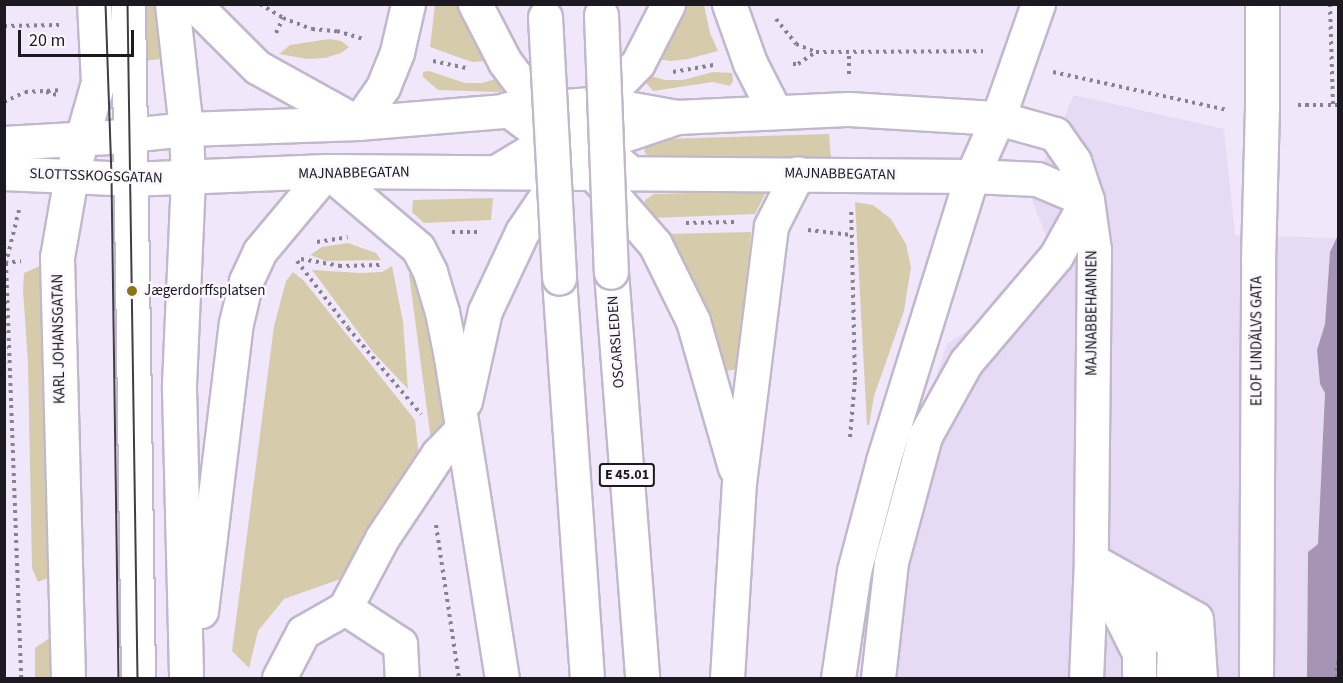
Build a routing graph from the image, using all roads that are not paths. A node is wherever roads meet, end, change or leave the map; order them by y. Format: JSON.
{"nodes":[{"id":1,"x":94,"y":4,"type":"edge"},
{"id":2,"x":128,"y":4,"type":"edge"},
{"id":3,"x":172,"y":4,"type":"edge"},
{"id":4,"x":194,"y":4,"type":"edge"},
{"id":5,"x":408,"y":4,"type":"edge"},
{"id":6,"x":476,"y":4,"type":"edge"},
{"id":7,"x":668,"y":4,"type":"edge"},
{"id":8,"x":729,"y":4,"type":"edge"},
{"id":9,"x":1038,"y":4,"type":"edge"},
{"id":10,"x":1262,"y":4,"type":"edge"},
{"id":11,"x":601,"y":10,"type":"edge"},
{"id":12,"x":545,"y":11,"type":"edge"},
{"id":13,"x":599,"y":103,"type":"junction"},
{"id":14,"x":775,"y":112,"type":"junction"},
{"id":15,"x":677,"y":117,"type":"junction"},
{"id":16,"x":998,"y":118,"type":"junction"},
{"id":17,"x":358,"y":123,"type":"junction"},
{"id":18,"x":186,"y":129,"type":"junction"},
{"id":19,"x":106,"y":137,"type":"junction"},
{"id":20,"x":4,"y":143,"type":"edge"},
{"id":21,"x":571,"y":146,"type":"junction"},
{"id":22,"x":327,"y":171,"type":"junction"},
{"id":23,"x":4,"y":173,"type":"edge"},
{"id":24,"x":798,"y":173,"type":"junction"},
{"id":25,"x":972,"y":176,"type":"junction"},
{"id":26,"x":71,"y":177,"type":"junction"},
{"id":27,"x":121,"y":178,"type":"junction"},
{"id":28,"x":188,"y":178,"type":"junction"},
{"id":29,"x":1087,"y":200,"type":"junction"},
{"id":30,"x":461,"y":430,"type":"junction"},
{"id":31,"x":739,"y":483,"type":"junction"},
{"id":32,"x":1091,"y":560,"type":"junction"},
{"id":33,"x":345,"y":608,"type":"junction"},
{"id":34,"x":68,"y":678,"type":"edge"},
{"id":35,"x":119,"y":678,"type":"edge"},
{"id":36,"x":138,"y":678,"type":"edge"},
{"id":37,"x":186,"y":678,"type":"edge"},
{"id":38,"x":279,"y":678,"type":"edge"},
{"id":39,"x":402,"y":678,"type":"edge"},
{"id":40,"x":502,"y":678,"type":"edge"},
{"id":41,"x":587,"y":678,"type":"edge"},
{"id":42,"x":642,"y":678,"type":"edge"},
{"id":43,"x":727,"y":678,"type":"edge"},
{"id":44,"x":838,"y":678,"type":"edge"},
{"id":45,"x":878,"y":678,"type":"edge"},
{"id":46,"x":1086,"y":678,"type":"edge"},
{"id":47,"x":1119,"y":678,"type":"edge"},
{"id":48,"x":1139,"y":678,"type":"edge"},
{"id":49,"x":1155,"y":678,"type":"edge"},
{"id":50,"x":1173,"y":678,"type":"edge"},
{"id":51,"x":1188,"y":678,"type":"edge"},
{"id":52,"x":1200,"y":678,"type":"edge"},
{"id":53,"x":1256,"y":678,"type":"edge"}],
"edges":[{"from":1,"to":19,"type":"main road"},
{"from":2,"to":19,"type":"main road"},
{"from":3,"to":18,"type":"main road"},
{"from":4,"to":17,"type":"main road"},
{"from":5,"to":17,"type":"main road"},
{"from":6,"to":21,"type":"main road"},
{"from":7,"to":13,"type":"main road"},
{"from":8,"to":14,"type":"main road"},
{"from":9,"to":16,"type":"main road"},
{"from":10,"to":53,"type":"main road","name":"ELOF LINDÄLVS GATA"},
{"from":11,"to":42,"type":"main road","name":"OSCARSLEDEN","number":"E 45.01","bridge":true},
{"from":12,"to":41,"type":"main road","bridge":true},
{"from":13,"to":15,"type":"main road","name":"MAJNABBEGATAN"},
{"from":13,"to":21,"type":"main road","name":"MAJNABBEGATAN"},
{"from":14,"to":15,"type":"main road","name":"MAJNABBEGATAN"},
{"from":14,"to":16,"type":"main road","name":"MAJNABBEGATAN"},
{"from":15,"to":21,"type":"main road"},
{"from":16,"to":25,"type":"main road"},
{"from":16,"to":29,"type":"main road","name":"MAJNABBEHAMNEN"},
{"from":17,"to":18,"type":"main road","name":"MAJNABBEGATAN"},
{"from":17,"to":21,"type":"main road","name":"MAJNABBEGATAN"},
{"from":18,"to":19,"type":"main road"},
{"from":18,"to":28,"type":"main road"},
{"from":19,"to":20,"type":"main road"},
{"from":19,"to":26,"type":"main road","name":"KARL JOHANSGATAN"},
{"from":19,"to":27,"type":"main road"},
{"from":21,"to":22,"type":"main road","name":"MAJNABBEGATAN"},
{"from":21,"to":24,"type":"main road","name":"MAJNABBEGATAN"},
{"from":21,"to":30,"type":"main road"},
{"from":21,"to":31,"type":"main road"},
{"from":22,"to":28,"type":"main road","name":"MAJNABBEGATAN"},
{"from":22,"to":30,"type":"main road"},
{"from":22,"to":37,"type":"main road"},
{"from":23,"to":26,"type":"main road","name":"SLOTTSSKOGSGATAN"},
{"from":24,"to":25,"type":"main road","name":"MAJNABBEGATAN"},
{"from":24,"to":31,"type":"main road"},
{"from":25,"to":29,"type":"main road","name":"MAJNABBEGATAN"},
{"from":25,"to":44,"type":"main road"},
{"from":26,"to":27,"type":"main road","name":"SLOTTSSKOGSGATAN"},
{"from":26,"to":34,"type":"main road","name":"KARL JOHANSGATAN"},
{"from":27,"to":28,"type":"main road","name":"SLOTTSSKOGSGATAN"},
{"from":27,"to":35,"type":"main road"},
{"from":27,"to":36,"type":"main road"},
{"from":28,"to":37,"type":"main road"},
{"from":29,"to":32,"type":"main road","name":"MAJNABBEHAMNEN"},
{"from":29,"to":45,"type":"main road"},
{"from":30,"to":33,"type":"main road"},
{"from":30,"to":40,"type":"main road"},
{"from":31,"to":43,"type":"main road"},
{"from":32,"to":46,"type":"main road","name":"MAJNABBEHAMNEN"},
{"from":32,"to":47,"type":"main road","name":"MAJNABBEHAMNEN"},
{"from":32,"to":48,"type":"main road","name":"MAJNABBEHAMNEN"},
{"from":32,"to":49,"type":"main road"},
{"from":32,"to":50,"type":"main road"},
{"from":32,"to":51,"type":"main road"},
{"from":32,"to":52,"type":"main road"},
{"from":33,"to":38,"type":"main road"},
{"from":33,"to":39,"type":"main road"}]}
